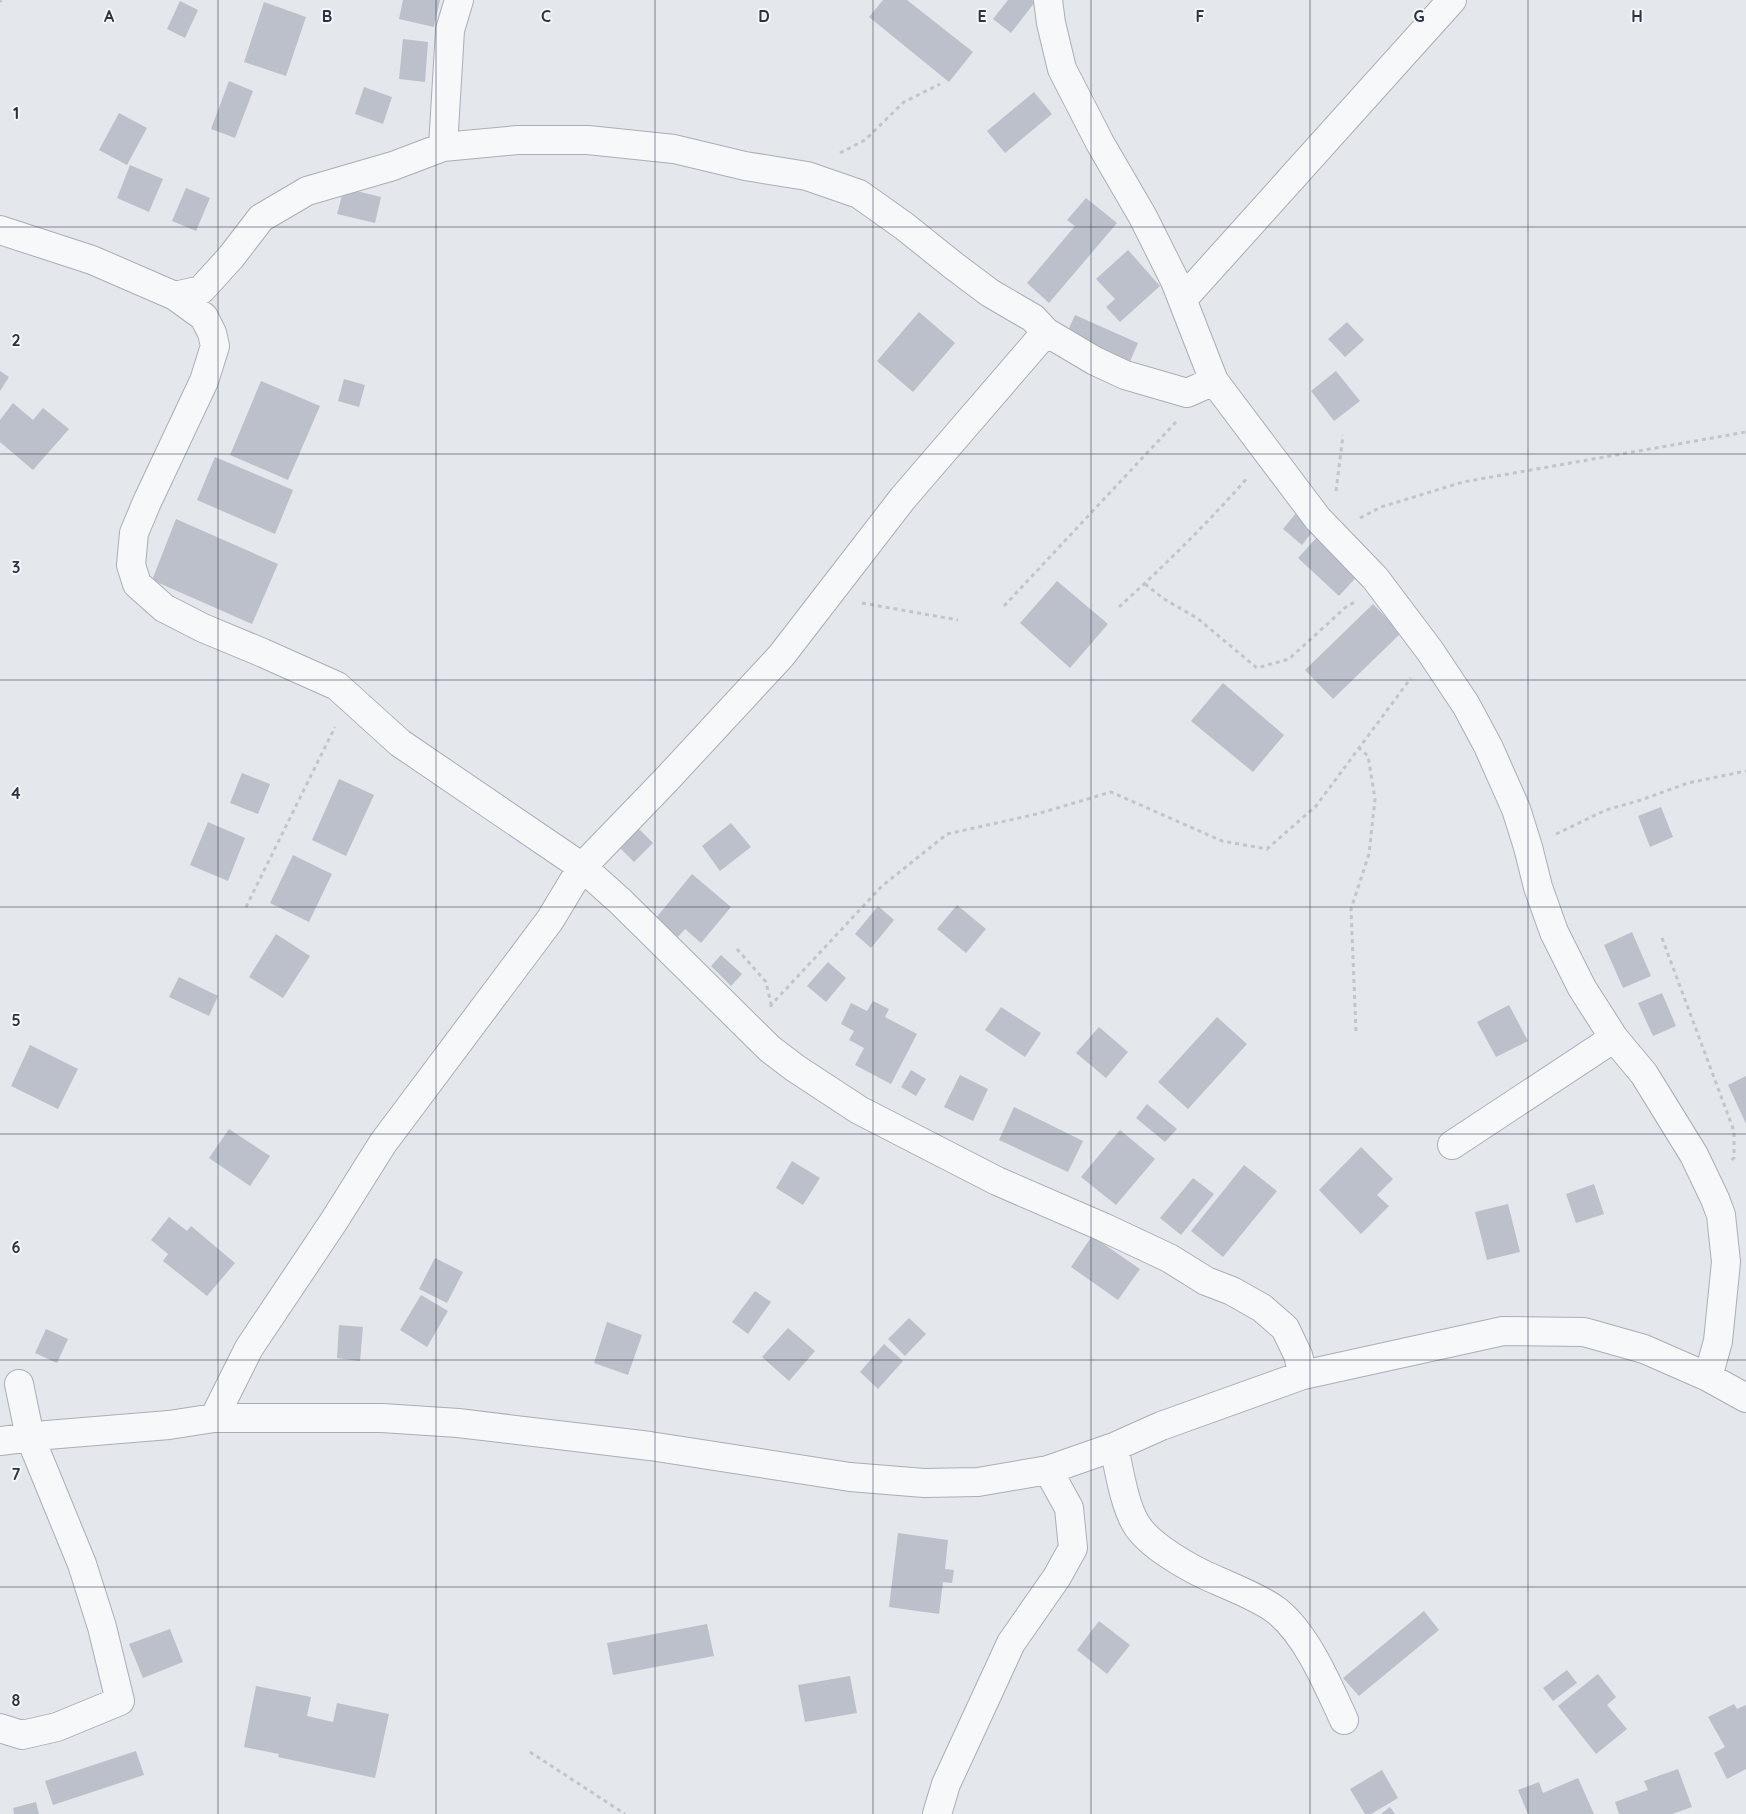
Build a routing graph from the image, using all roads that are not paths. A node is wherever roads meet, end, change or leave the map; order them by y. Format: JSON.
{"nodes":[{"id":1,"x":459,"y":0,"type":"edge"},
{"id":2,"x":1048,"y":0,"type":"edge"},
{"id":3,"x":1452,"y":0,"type":"edge"},
{"id":4,"x":443,"y":147,"type":"junction"},
{"id":5,"x":0,"y":230,"type":"edge"},
{"id":6,"x":175,"y":296,"type":"junction"},
{"id":7,"x":1183,"y":298,"type":"junction"},
{"id":8,"x":1046,"y":332,"type":"junction"},
{"id":9,"x":1214,"y":381,"type":"junction"},
{"id":10,"x":582,"y":867,"type":"junction"},
{"id":11,"x":1614,"y":1038,"type":"junction"},
{"id":12,"x":1452,"y":1145,"type":"dead end"},
{"id":13,"x":1303,"y":1376,"type":"junction"},
{"id":14,"x":1708,"y":1377,"type":"junction"},
{"id":15,"x":19,"y":1384,"type":"dead end"},
{"id":16,"x":1746,"y":1398,"type":"edge"},
{"id":17,"x":214,"y":1418,"type":"junction"},
{"id":18,"x":30,"y":1437,"type":"junction"},
{"id":19,"x":0,"y":1441,"type":"edge"},
{"id":20,"x":1114,"y":1447,"type":"junction"},
{"id":21,"x":1048,"y":1470,"type":"junction"},
{"id":22,"x":1344,"y":1720,"type":"dead end"},
{"id":23,"x":0,"y":1728,"type":"edge"},
{"id":24,"x":937,"y":1814,"type":"edge"}],
"edges":[{"from":1,"to":4,"type":"street"},
{"from":2,"to":7,"type":"street"},
{"from":3,"to":7,"type":"street"},
{"from":4,"to":6,"type":"street"},
{"from":4,"to":8,"type":"street"},
{"from":5,"to":6,"type":"street"},
{"from":6,"to":10,"type":"street"},
{"from":7,"to":9,"type":"street"},
{"from":8,"to":9,"type":"street"},
{"from":8,"to":10,"type":"street"},
{"from":9,"to":11,"type":"street"},
{"from":10,"to":13,"type":"street"},
{"from":10,"to":17,"type":"street"},
{"from":11,"to":12,"type":"street"},
{"from":11,"to":14,"type":"street"},
{"from":13,"to":14,"type":"street"},
{"from":13,"to":20,"type":"street"},
{"from":14,"to":16,"type":"street"},
{"from":15,"to":18,"type":"street"},
{"from":17,"to":18,"type":"street"},
{"from":17,"to":21,"type":"street"},
{"from":18,"to":19,"type":"street"},
{"from":18,"to":23,"type":"street"},
{"from":20,"to":21,"type":"street"},
{"from":20,"to":22,"type":"street"},
{"from":21,"to":24,"type":"street"}]}
